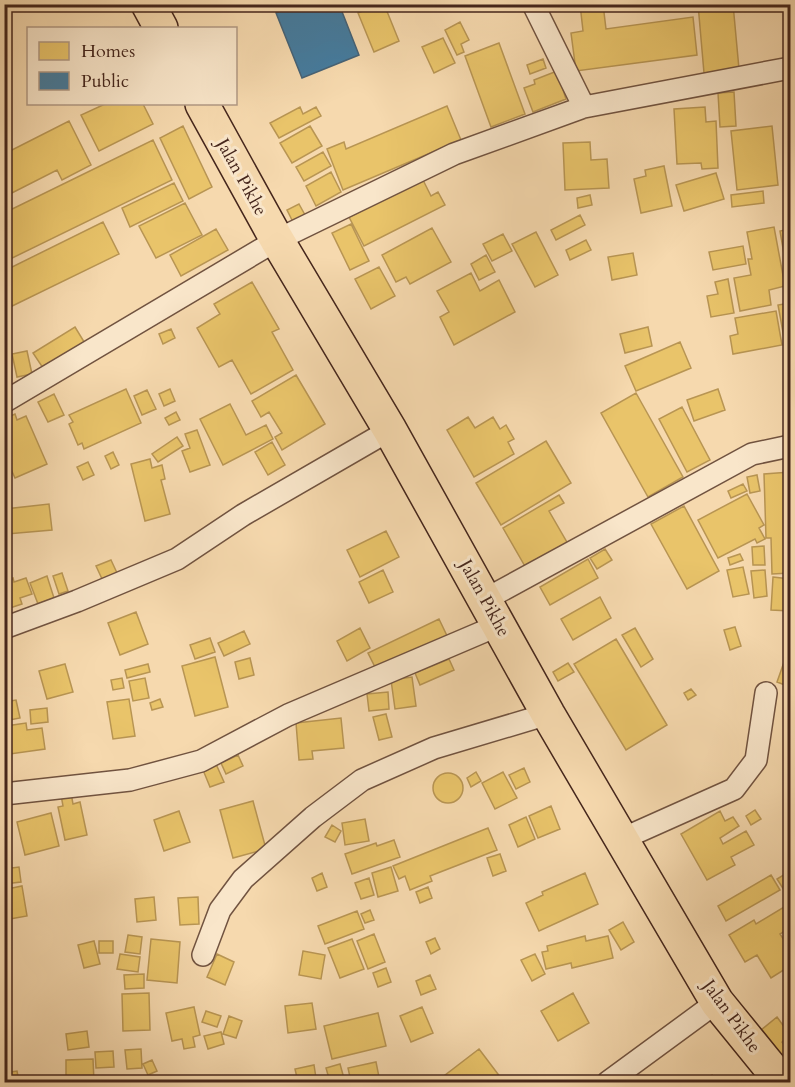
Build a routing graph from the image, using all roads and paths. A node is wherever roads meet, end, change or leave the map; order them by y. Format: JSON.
{"nodes":[{"id":1,"x":148,"y":4,"type":"edge"},
{"id":2,"x":533,"y":4,"type":"edge"},
{"id":3,"x":160,"y":27,"type":"edge"},
{"id":4,"x":790,"y":68,"type":"edge"},
{"id":5,"x":203,"y":105,"type":"edge"},
{"id":6,"x":584,"y":107,"type":"junction"},
{"id":7,"x":277,"y":240,"type":"junction"},
{"id":8,"x":4,"y":402,"type":"edge"},
{"id":9,"x":390,"y":430,"type":"junction"},
{"id":10,"x":790,"y":446,"type":"edge"},
{"id":11,"x":493,"y":612,"type":"junction"},
{"id":12,"x":4,"y":628,"type":"edge"},
{"id":13,"x":766,"y":693,"type":"dead end"},
{"id":14,"x":548,"y":714,"type":"junction"},
{"id":15,"x":4,"y":794,"type":"edge"},
{"id":16,"x":622,"y":839,"type":"junction"},
{"id":17,"x":203,"y":955,"type":"dead end"},
{"id":18,"x":717,"y":1002,"type":"junction"},
{"id":19,"x":608,"y":1083,"type":"edge"},
{"id":20,"x":782,"y":1083,"type":"edge"}],
"edges":[{"from":1,"to":3,"type":"highway"},
{"from":2,"to":6,"type":"street"},
{"from":4,"to":6,"type":"street"},
{"from":5,"to":7,"type":"highway","name":"Jalan Pikhe"},
{"from":6,"to":7,"type":"street"},
{"from":7,"to":8,"type":"street"},
{"from":7,"to":9,"type":"highway","name":"Jalan Pikhe"},
{"from":9,"to":11,"type":"highway","name":"Jalan Pikhe"},
{"from":9,"to":12,"type":"street"},
{"from":10,"to":11,"type":"street"},
{"from":11,"to":14,"type":"highway","name":"Jalan Pikhe"},
{"from":11,"to":15,"type":"street"},
{"from":13,"to":16,"type":"street"},
{"from":14,"to":16,"type":"highway","name":"Jalan Pikhe"},
{"from":14,"to":17,"type":"street"},
{"from":16,"to":18,"type":"highway","name":"Jalan Pikhe"},
{"from":18,"to":19,"type":"street"},
{"from":18,"to":20,"type":"highway","name":"Jalan Pikhe"}]}
